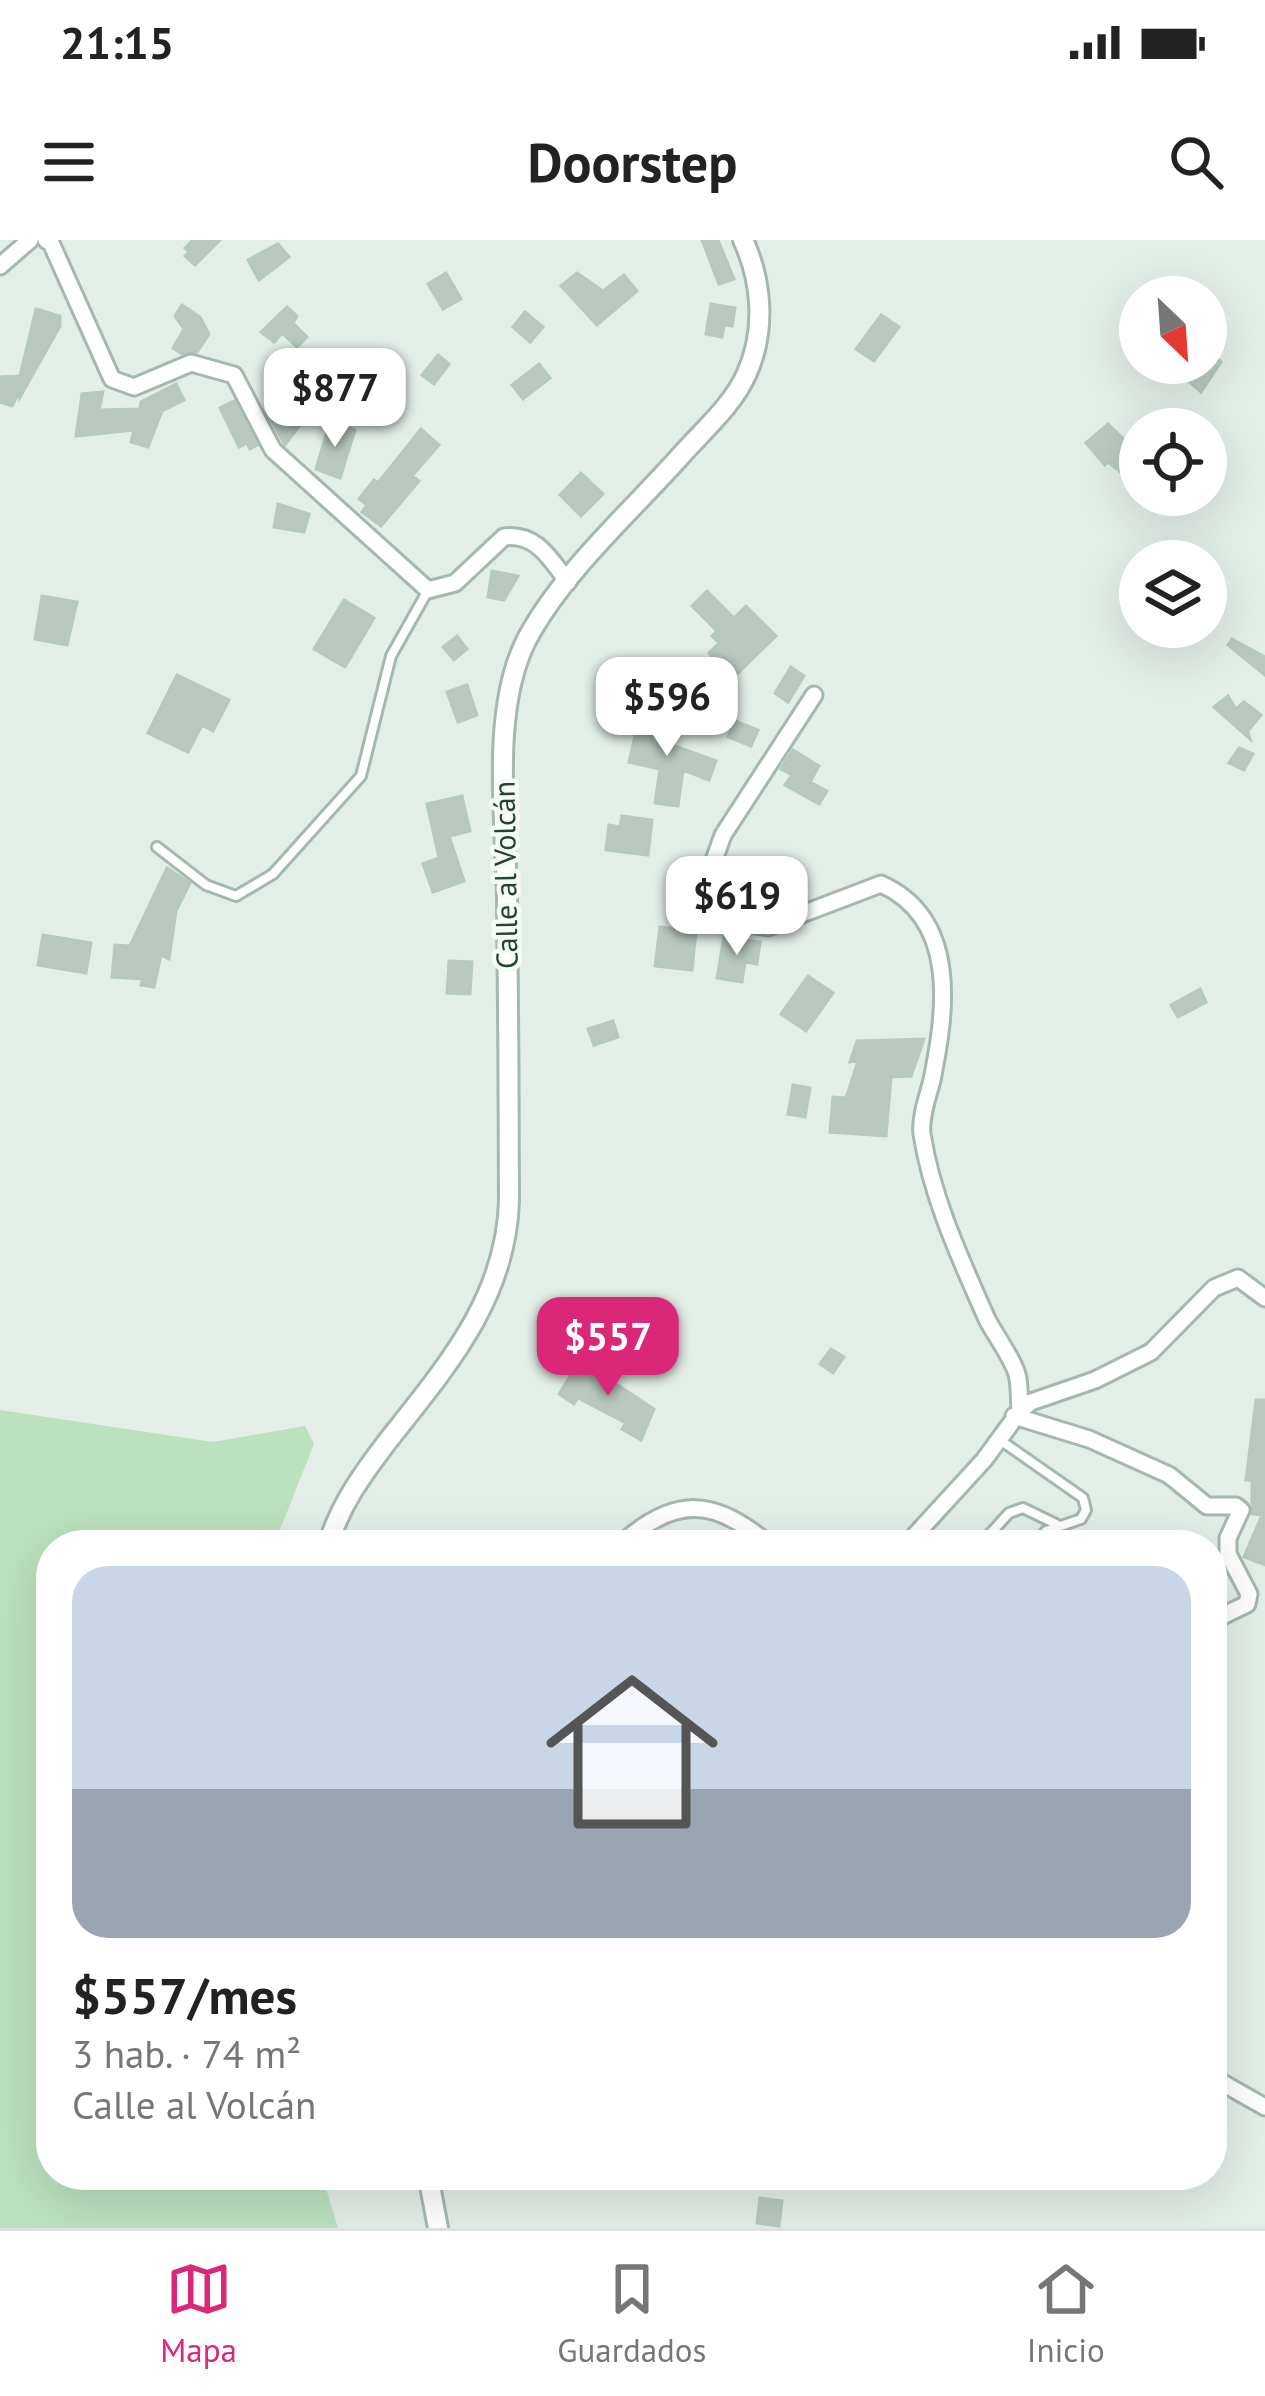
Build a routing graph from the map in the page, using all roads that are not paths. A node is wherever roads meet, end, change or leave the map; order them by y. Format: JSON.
{"nodes":[{"id":1,"x":30,"y":240,"type":"edge"},
{"id":2,"x":46,"y":240,"type":"edge"},
{"id":3,"x":743,"y":240,"type":"edge"},
{"id":4,"x":0,"y":266,"type":"edge"},
{"id":5,"x":568,"y":582,"type":"junction"},
{"id":6,"x":428,"y":590,"type":"junction"},
{"id":7,"x":814,"y":695,"type":"dead end"},
{"id":8,"x":157,"y":847,"type":"dead end"},
{"id":9,"x":1265,"y":1298,"type":"edge"},
{"id":10,"x":1017,"y":1413,"type":"junction"},
{"id":11,"x":998,"y":1439,"type":"junction"},
{"id":12,"x":1057,"y":1525,"type":"junction"},
{"id":13,"x":334,"y":1530,"type":"edge"},
{"id":14,"x":637,"y":1530,"type":"edge"},
{"id":15,"x":750,"y":1530,"type":"edge"},
{"id":16,"x":920,"y":1530,"type":"edge"},
{"id":17,"x":994,"y":1530,"type":"edge"},
{"id":18,"x":1051,"y":1530,"type":"edge"},
{"id":19,"x":1227,"y":1614,"type":"edge"},
{"id":20,"x":1227,"y":2085,"type":"edge"},
{"id":21,"x":1265,"y":2107,"type":"edge"},
{"id":22,"x":431,"y":2190,"type":"edge"},
{"id":23,"x":438,"y":2228,"type":"edge"}],
"edges":[{"from":1,"to":4,"type":"street"},
{"from":2,"to":6,"type":"street"},
{"from":3,"to":5,"type":"street","name":"Calle al Volcán"},
{"from":5,"to":6,"type":"street"},
{"from":5,"to":13,"type":"street","name":"Calle al Volcán"},
{"from":6,"to":8,"type":"lane"},
{"from":7,"to":10,"type":"street"},
{"from":9,"to":10,"type":"street"},
{"from":10,"to":11,"type":"street"},
{"from":10,"to":19,"type":"street"},
{"from":11,"to":12,"type":"lane"},
{"from":11,"to":16,"type":"street"},
{"from":12,"to":17,"type":"lane"},
{"from":12,"to":18,"type":"lane"},
{"from":14,"to":15,"type":"street"},
{"from":20,"to":21,"type":"street"},
{"from":22,"to":23,"type":"street"}]}
